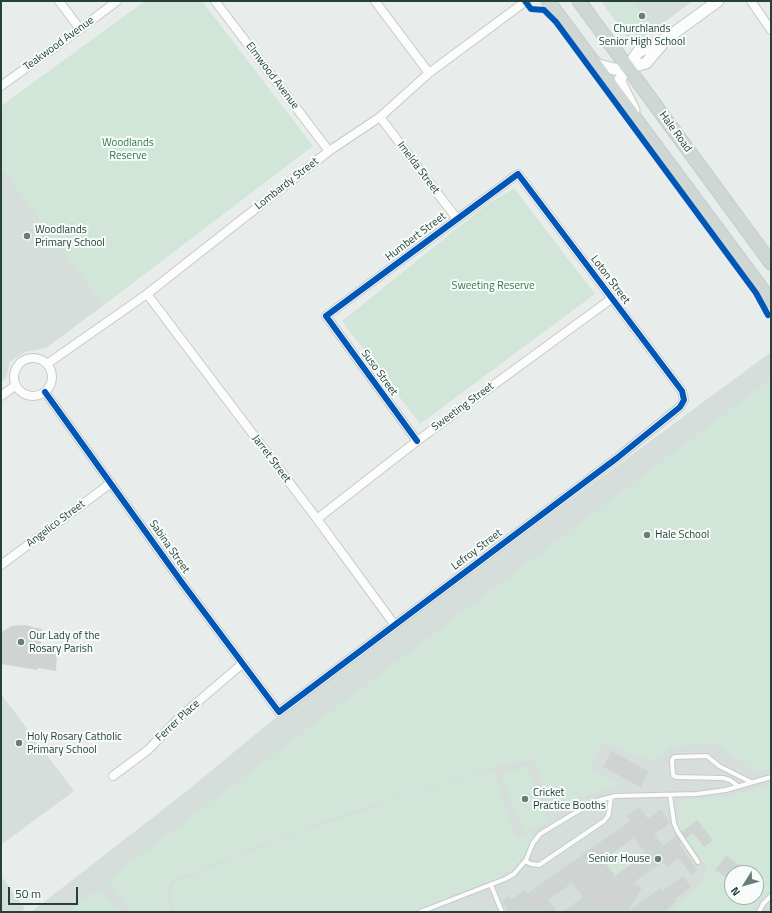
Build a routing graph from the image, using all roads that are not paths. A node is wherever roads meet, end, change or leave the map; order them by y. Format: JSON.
{"nodes":[{"id":1,"x":59,"y":1,"type":"edge"},
{"id":2,"x":117,"y":1,"type":"edge"},
{"id":3,"x":215,"y":1,"type":"edge"},
{"id":4,"x":375,"y":1,"type":"edge"},
{"id":5,"x":526,"y":1,"type":"edge"},
{"id":6,"x":548,"y":1,"type":"edge"},
{"id":7,"x":579,"y":1,"type":"edge"},
{"id":8,"x":718,"y":1,"type":"edge"},
{"id":9,"x":751,"y":1,"type":"edge"},
{"id":10,"x":80,"y":29,"type":"junction"},
{"id":11,"x":771,"y":30,"type":"edge"},
{"id":12,"x":595,"y":64,"type":"junction"},
{"id":13,"x":628,"y":68,"type":"junction"},
{"id":14,"x":430,"y":73,"type":"junction"},
{"id":15,"x":1,"y":86,"type":"edge"},
{"id":16,"x":380,"y":117,"type":"junction"},
{"id":17,"x":641,"y":124,"type":"junction"},
{"id":18,"x":329,"y":151,"type":"junction"},
{"id":19,"x":518,"y":174,"type":"joint"},
{"id":20,"x":457,"y":219,"type":"junction"},
{"id":21,"x":771,"y":263,"type":"edge"},
{"id":22,"x":147,"y":294,"type":"junction"},
{"id":23,"x":611,"y":299,"type":"junction"},
{"id":24,"x":771,"y":301,"type":"edge"},
{"id":25,"x":326,"y":316,"type":"joint"},
{"id":26,"x":47,"y":364,"type":"junction"},
{"id":27,"x":16,"y":385,"type":"junction"},
{"id":28,"x":45,"y":392,"type":"junction"},
{"id":29,"x":1,"y":396,"type":"edge"},
{"id":30,"x":684,"y":400,"type":"joint"},
{"id":31,"x":417,"y":441,"type":"junction"},
{"id":32,"x":111,"y":483,"type":"junction"},
{"id":33,"x":317,"y":519,"type":"junction"},
{"id":34,"x":1,"y":565,"type":"edge"},
{"id":35,"x":394,"y":624,"type":"junction"},
{"id":36,"x":242,"y":664,"type":"junction"},
{"id":37,"x":279,"y":712,"type":"joint"},
{"id":38,"x":113,"y":776,"type":"dead end"},
{"id":39,"x":771,"y":777,"type":"edge"},
{"id":40,"x":752,"y":782,"type":"junction"},
{"id":41,"x":738,"y":786,"type":"junction"},
{"id":42,"x":670,"y":795,"type":"junction"},
{"id":43,"x":611,"y":797,"type":"junction"},
{"id":44,"x":525,"y":861,"type":"junction"},
{"id":45,"x":698,"y":862,"type":"dead end"},
{"id":46,"x":491,"y":885,"type":"junction"},
{"id":47,"x":771,"y":896,"type":"edge"},
{"id":48,"x":420,"y":912,"type":"edge"},
{"id":49,"x":502,"y":912,"type":"edge"},
{"id":50,"x":759,"y":912,"type":"edge"}],
"edges":[{"from":1,"to":10,"type":"street"},
{"from":2,"to":10,"type":"street","name":"Teakwood Avenue"},
{"from":3,"to":18,"type":"street","name":"Elmwood Avenue"},
{"from":4,"to":14,"type":"street"},
{"from":5,"to":14,"type":"street","name":"Lombardy Street"},
{"from":6,"to":12,"type":"main road","name":"Hale Road"},
{"from":7,"to":13,"type":"main road","name":"Hale Road"},
{"from":8,"to":13,"type":"street"},
{"from":9,"to":11,"type":"street"},
{"from":10,"to":15,"type":"street","name":"Teakwood Avenue"},
{"from":12,"to":13,"type":"street"},
{"from":12,"to":17,"type":"main road","name":"Hale Road"},
{"from":13,"to":17,"type":"street"},
{"from":13,"to":21,"type":"main road","name":"Hale Road"},
{"from":14,"to":16,"type":"street","name":"Lombardy Street"},
{"from":16,"to":18,"type":"street","name":"Lombardy Street"},
{"from":16,"to":20,"type":"street","name":"Imelda Street"},
{"from":17,"to":24,"type":"main road","name":"Hale Road"},
{"from":18,"to":22,"type":"street","name":"Lombardy Street"},
{"from":19,"to":20,"type":"street","name":"Humbert Street"},
{"from":19,"to":23,"type":"street","name":"Loton Street"},
{"from":20,"to":25,"type":"street","name":"Humbert Street"},
{"from":22,"to":26,"type":"street","name":"Lombardy Street"},
{"from":22,"to":33,"type":"street","name":"Jarret Street"},
{"from":23,"to":30,"type":"street","name":"Loton Street"},
{"from":23,"to":31,"type":"street","name":"Sweeting Street"},
{"from":25,"to":31,"type":"street","name":"Suso Street"},
{"from":26,"to":27,"type":"street"},
{"from":26,"to":28,"type":"street"},
{"from":27,"to":28,"type":"street"},
{"from":27,"to":29,"type":"street"},
{"from":28,"to":32,"type":"street","name":"Sabina Street"},
{"from":30,"to":35,"type":"street","name":"Lefroy Street"},
{"from":31,"to":33,"type":"street","name":"Sweeting Street"},
{"from":32,"to":34,"type":"street","name":"Angelico Street"},
{"from":32,"to":36,"type":"street","name":"Sabina Street"},
{"from":33,"to":35,"type":"street","name":"Jarret Street"},
{"from":35,"to":37,"type":"street","name":"Lefroy Street"},
{"from":36,"to":37,"type":"street","name":"Sabina Street"},
{"from":36,"to":38,"type":"street","name":"Ferrer Place"},
{"from":39,"to":40,"type":"lane"},
{"from":40,"to":41,"type":"lane"},
{"from":40,"to":41,"type":"lane"},
{"from":41,"to":42,"type":"lane"},
{"from":42,"to":43,"type":"lane"},
{"from":42,"to":45,"type":"lane"},
{"from":43,"to":44,"type":"lane"},
{"from":43,"to":44,"type":"lane"},
{"from":44,"to":46,"type":"lane"},
{"from":46,"to":48,"type":"lane"},
{"from":46,"to":49,"type":"lane"},
{"from":47,"to":50,"type":"lane"}]}
